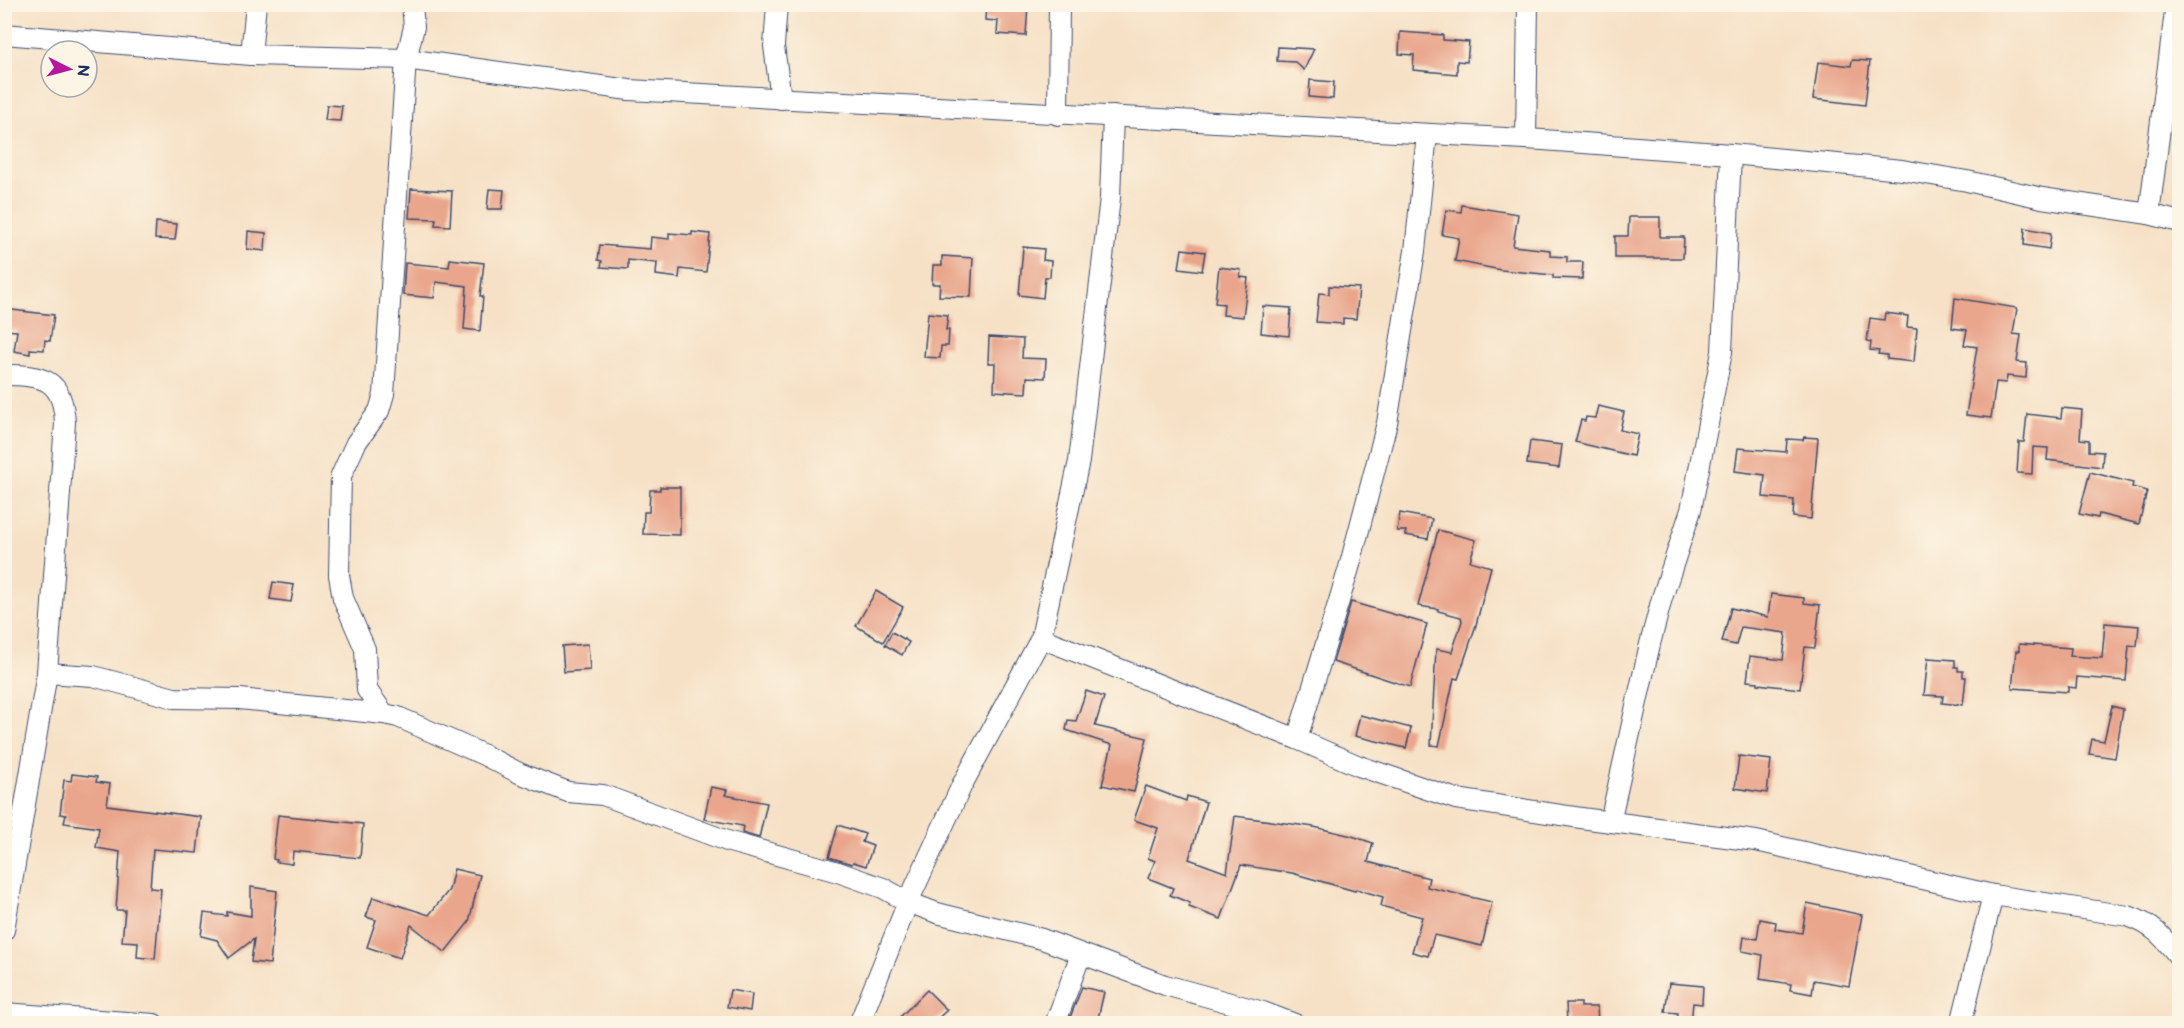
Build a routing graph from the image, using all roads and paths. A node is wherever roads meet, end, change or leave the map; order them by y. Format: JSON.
{"nodes":[{"id":1,"x":256,"y":4,"type":"edge"},
{"id":2,"x":412,"y":4,"type":"edge"},
{"id":3,"x":777,"y":4,"type":"edge"},
{"id":4,"x":1059,"y":4,"type":"edge"},
{"id":5,"x":1528,"y":4,"type":"edge"},
{"id":6,"x":2176,"y":4,"type":"edge"},
{"id":7,"x":4,"y":34,"type":"edge"},
{"id":8,"x":251,"y":55,"type":"junction"},
{"id":9,"x":406,"y":59,"type":"junction"},
{"id":10,"x":781,"y":99,"type":"junction"},
{"id":11,"x":1058,"y":115,"type":"junction"},
{"id":12,"x":1113,"y":116,"type":"junction"},
{"id":13,"x":1426,"y":134,"type":"junction"},
{"id":14,"x":1526,"y":139,"type":"junction"},
{"id":15,"x":1731,"y":154,"type":"junction"},
{"id":16,"x":2149,"y":214,"type":"junction"},
{"id":17,"x":2180,"y":222,"type":"edge"},
{"id":18,"x":4,"y":375,"type":"edge"},
{"id":19,"x":1041,"y":638,"type":"junction"},
{"id":20,"x":46,"y":673,"type":"junction"},
{"id":21,"x":384,"y":714,"type":"junction"},
{"id":22,"x":1298,"y":739,"type":"junction"},
{"id":23,"x":1610,"y":822,"type":"junction"},
{"id":24,"x":1993,"y":895,"type":"junction"},
{"id":25,"x":908,"y":902,"type":"junction"},
{"id":26,"x":4,"y":930,"type":"edge"},
{"id":27,"x":1080,"y":954,"type":"junction"},
{"id":28,"x":2180,"y":958,"type":"edge"},
{"id":29,"x":4,"y":1013,"type":"edge"},
{"id":30,"x":154,"y":1023,"type":"edge"},
{"id":31,"x":859,"y":1023,"type":"edge"},
{"id":32,"x":1055,"y":1023,"type":"edge"},
{"id":33,"x":1295,"y":1023,"type":"edge"},
{"id":34,"x":1961,"y":1023,"type":"edge"}],
"edges":[{"from":1,"to":8,"type":"street"},
{"from":2,"to":9,"type":"street"},
{"from":3,"to":10,"type":"street"},
{"from":4,"to":11,"type":"street"},
{"from":5,"to":14,"type":"street"},
{"from":6,"to":16,"type":"street"},
{"from":7,"to":8,"type":"street"},
{"from":8,"to":9,"type":"street"},
{"from":9,"to":10,"type":"street"},
{"from":9,"to":21,"type":"street"},
{"from":10,"to":11,"type":"street"},
{"from":11,"to":12,"type":"street"},
{"from":12,"to":13,"type":"street"},
{"from":12,"to":19,"type":"street"},
{"from":13,"to":14,"type":"street"},
{"from":13,"to":22,"type":"street"},
{"from":14,"to":15,"type":"street"},
{"from":15,"to":16,"type":"street"},
{"from":15,"to":23,"type":"street"},
{"from":16,"to":17,"type":"street"},
{"from":18,"to":20,"type":"street"},
{"from":19,"to":22,"type":"street"},
{"from":19,"to":25,"type":"street"},
{"from":20,"to":21,"type":"street"},
{"from":20,"to":26,"type":"street"},
{"from":21,"to":25,"type":"street"},
{"from":22,"to":23,"type":"street"},
{"from":23,"to":24,"type":"street"},
{"from":24,"to":28,"type":"street"},
{"from":24,"to":34,"type":"street"},
{"from":25,"to":27,"type":"street"},
{"from":25,"to":31,"type":"street"},
{"from":27,"to":32,"type":"street"},
{"from":27,"to":33,"type":"street"},
{"from":29,"to":30,"type":"street"}]}
